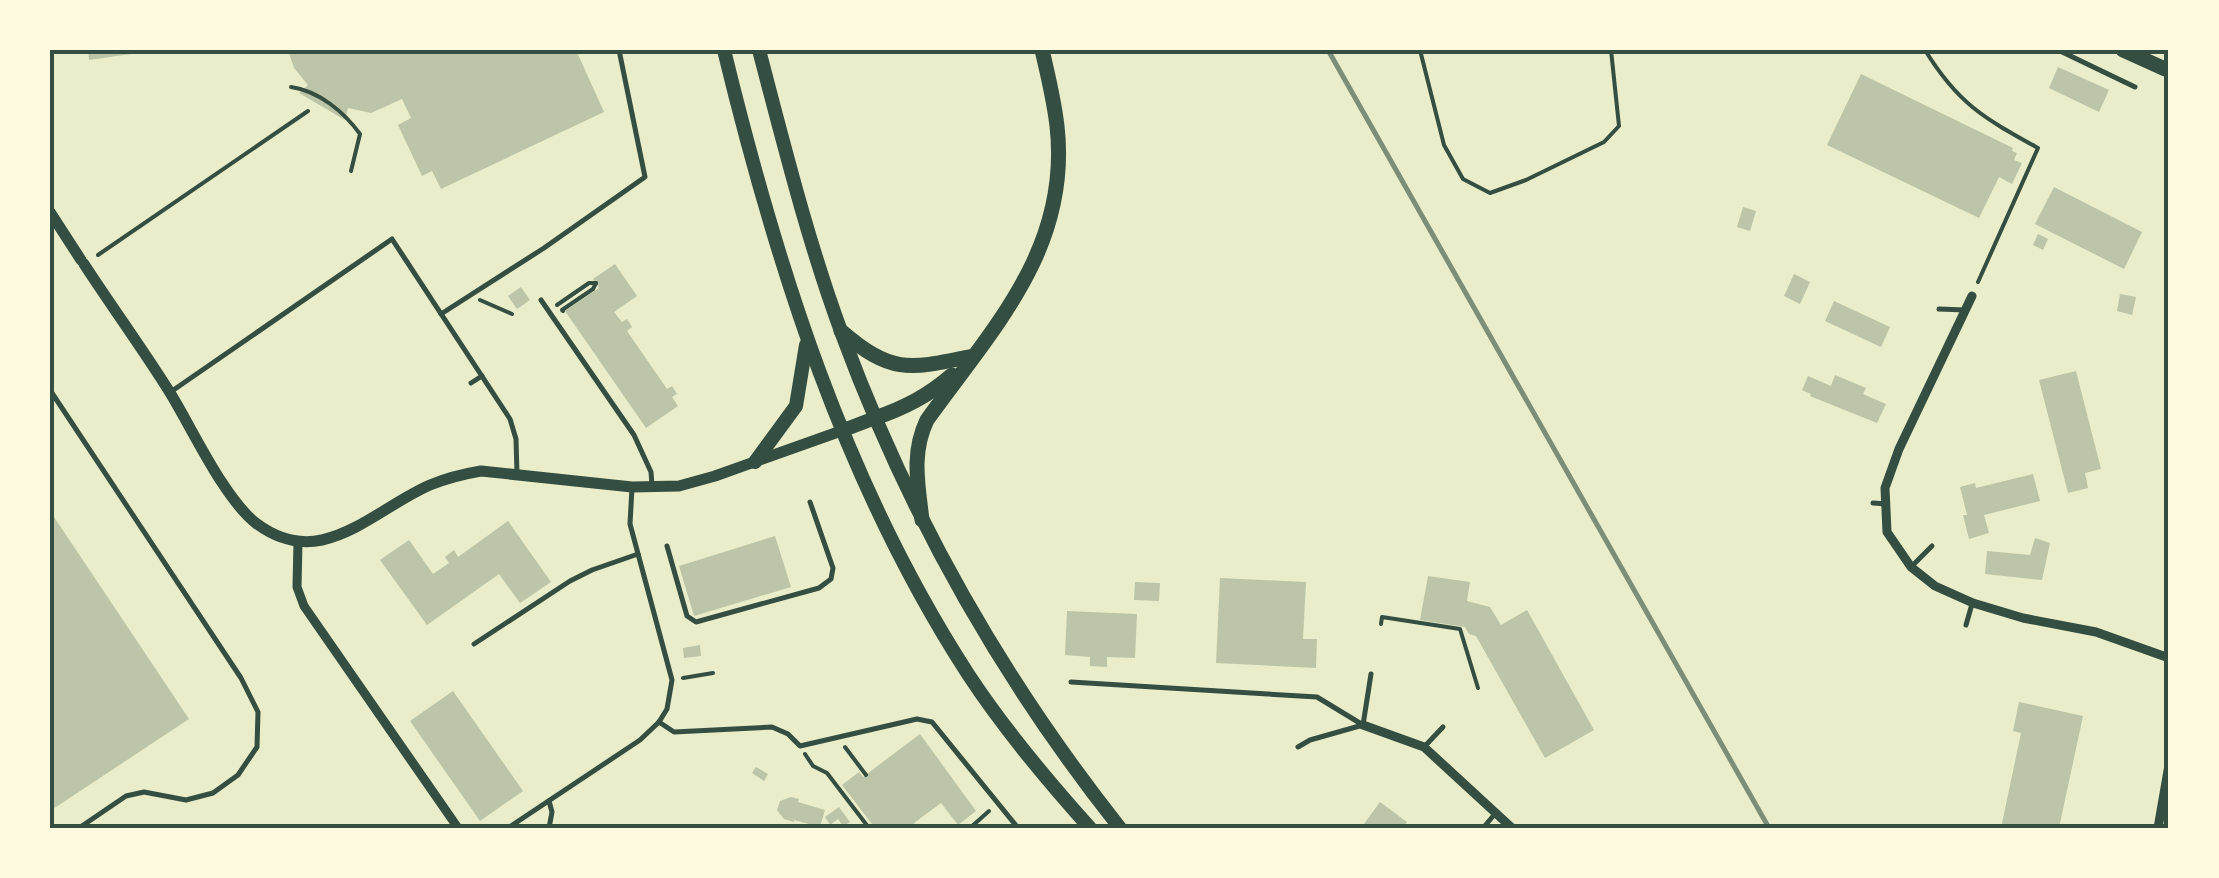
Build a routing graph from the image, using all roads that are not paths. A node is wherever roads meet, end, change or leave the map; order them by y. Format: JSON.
{"nodes":[{"id":1,"x":619,"y":50,"type":"edge"},
{"id":2,"x":724,"y":50,"type":"edge"},
{"id":3,"x":759,"y":50,"type":"edge"},
{"id":4,"x":1042,"y":50,"type":"edge"},
{"id":5,"x":2058,"y":50,"type":"edge"},
{"id":6,"x":2123,"y":50,"type":"edge"},
{"id":7,"x":2165,"y":69,"type":"dead end"},
{"id":8,"x":2135,"y":86,"type":"dead end"},
{"id":9,"x":50,"y":212,"type":"edge"},
{"id":10,"x":1972,"y":296,"type":"road end"},
{"id":11,"x":541,"y":300,"type":"dead end"},
{"id":12,"x":1939,"y":309,"type":"dead end"},
{"id":13,"x":1965,"y":310,"type":"junction"},
{"id":14,"x":441,"y":314,"type":"junction"},
{"id":15,"x":841,"y":331,"type":"junction"},
{"id":16,"x":807,"y":340,"type":"junction"},
{"id":17,"x":481,"y":356,"type":"dead end"},
{"id":18,"x":973,"y":356,"type":"junction"},
{"id":19,"x":473,"y":362,"type":"junction"},
{"id":20,"x":482,"y":376,"type":"junction"},
{"id":21,"x":471,"y":383,"type":"dead end"},
{"id":22,"x":50,"y":390,"type":"edge"},
{"id":23,"x":170,"y":393,"type":"junction"},
{"id":24,"x":875,"y":418,"type":"junction"},
{"id":25,"x":841,"y":431,"type":"junction"},
{"id":26,"x":755,"y":462,"type":"junction"},
{"id":27,"x":517,"y":474,"type":"junction"},
{"id":28,"x":632,"y":487,"type":"junction"},
{"id":29,"x":652,"y":488,"type":"junction"},
{"id":30,"x":810,"y":502,"type":"dead end"},
{"id":31,"x":1873,"y":503,"type":"dead end"},
{"id":32,"x":1886,"y":504,"type":"junction"},
{"id":33,"x":922,"y":520,"type":"junction"},
{"id":34,"x":298,"y":542,"type":"junction"},
{"id":35,"x":667,"y":546,"type":"dead end"},
{"id":36,"x":1932,"y":546,"type":"dead end"},
{"id":37,"x":638,"y":554,"type":"junction"},
{"id":38,"x":1912,"y":567,"type":"junction"},
{"id":39,"x":1973,"y":603,"type":"junction"},
{"id":40,"x":1966,"y":625,"type":"dead end"},
{"id":41,"x":659,"y":627,"type":"junction"},
{"id":42,"x":646,"y":631,"type":"dead end"},
{"id":43,"x":474,"y":644,"type":"dead end"},
{"id":44,"x":2169,"y":658,"type":"edge"},
{"id":45,"x":1370,"y":674,"type":"dead end"},
{"id":46,"x":1071,"y":682,"type":"dead end"},
{"id":47,"x":659,"y":722,"type":"junction"},
{"id":48,"x":1362,"y":725,"type":"junction"},
{"id":49,"x":1442,"y":727,"type":"dead end"},
{"id":50,"x":1298,"y":747,"type":"dead end"},
{"id":51,"x":1424,"y":747,"type":"junction"},
{"id":52,"x":2169,"y":765,"type":"edge"},
{"id":53,"x":580,"y":769,"type":"dead end"},
{"id":54,"x":586,"y":777,"type":"junction"},
{"id":55,"x":550,"y":801,"type":"junction"},
{"id":56,"x":1496,"y":812,"type":"junction"},
{"id":57,"x":80,"y":828,"type":"edge"},
{"id":58,"x":458,"y":828,"type":"edge"},
{"id":59,"x":508,"y":828,"type":"edge"},
{"id":60,"x":549,"y":828,"type":"edge"},
{"id":61,"x":1018,"y":828,"type":"edge"},
{"id":62,"x":1090,"y":828,"type":"edge"},
{"id":63,"x":1120,"y":828,"type":"edge"},
{"id":64,"x":1483,"y":828,"type":"edge"},
{"id":65,"x":1512,"y":828,"type":"edge"},
{"id":66,"x":2158,"y":828,"type":"edge"}],
"edges":[{"from":1,"to":14,"type":"lane"},
{"from":2,"to":16,"type":"main road"},
{"from":3,"to":15,"type":"main road"},
{"from":4,"to":18,"type":"highway"},
{"from":5,"to":8,"type":"lane"},
{"from":6,"to":7,"type":"highway"},
{"from":9,"to":23,"type":"street"},
{"from":10,"to":13,"type":"street"},
{"from":11,"to":29,"type":"lane"},
{"from":12,"to":13,"type":"lane"},
{"from":13,"to":32,"type":"street"},
{"from":14,"to":19,"type":"lane"},
{"from":14,"to":23,"type":"lane"},
{"from":15,"to":18,"type":"highway"},
{"from":15,"to":24,"type":"main road"},
{"from":16,"to":25,"type":"main road"},
{"from":16,"to":26,"type":"main road"},
{"from":17,"to":19,"type":"lane"},
{"from":18,"to":24,"type":"highway"},
{"from":18,"to":33,"type":"highway"},
{"from":19,"to":20,"type":"lane"},
{"from":20,"to":21,"type":"lane"},
{"from":20,"to":27,"type":"lane"},
{"from":22,"to":57,"type":"lane"},
{"from":23,"to":34,"type":"street"},
{"from":24,"to":25,"type":"main road"},
{"from":24,"to":33,"type":"main road"},
{"from":25,"to":26,"type":"street"},
{"from":25,"to":62,"type":"main road"},
{"from":26,"to":29,"type":"street"},
{"from":27,"to":28,"type":"street"},
{"from":27,"to":34,"type":"street"},
{"from":28,"to":29,"type":"street"},
{"from":28,"to":37,"type":"lane"},
{"from":30,"to":35,"type":"lane"},
{"from":31,"to":32,"type":"lane"},
{"from":32,"to":38,"type":"street"},
{"from":33,"to":63,"type":"main road"},
{"from":34,"to":58,"type":"street"},
{"from":36,"to":38,"type":"lane"},
{"from":37,"to":41,"type":"lane"},
{"from":37,"to":43,"type":"lane"},
{"from":38,"to":39,"type":"street"},
{"from":39,"to":40,"type":"lane"},
{"from":39,"to":44,"type":"street"},
{"from":41,"to":42,"type":"lane"},
{"from":41,"to":47,"type":"lane"},
{"from":45,"to":48,"type":"lane"},
{"from":46,"to":48,"type":"lane"},
{"from":47,"to":54,"type":"lane"},
{"from":47,"to":61,"type":"lane"},
{"from":48,"to":50,"type":"lane"},
{"from":48,"to":51,"type":"street"},
{"from":49,"to":51,"type":"lane"},
{"from":51,"to":56,"type":"street"},
{"from":52,"to":66,"type":"street"},
{"from":53,"to":54,"type":"lane"},
{"from":54,"to":55,"type":"lane"},
{"from":55,"to":59,"type":"lane"},
{"from":55,"to":60,"type":"lane"},
{"from":56,"to":64,"type":"lane"},
{"from":56,"to":65,"type":"street"}]}
